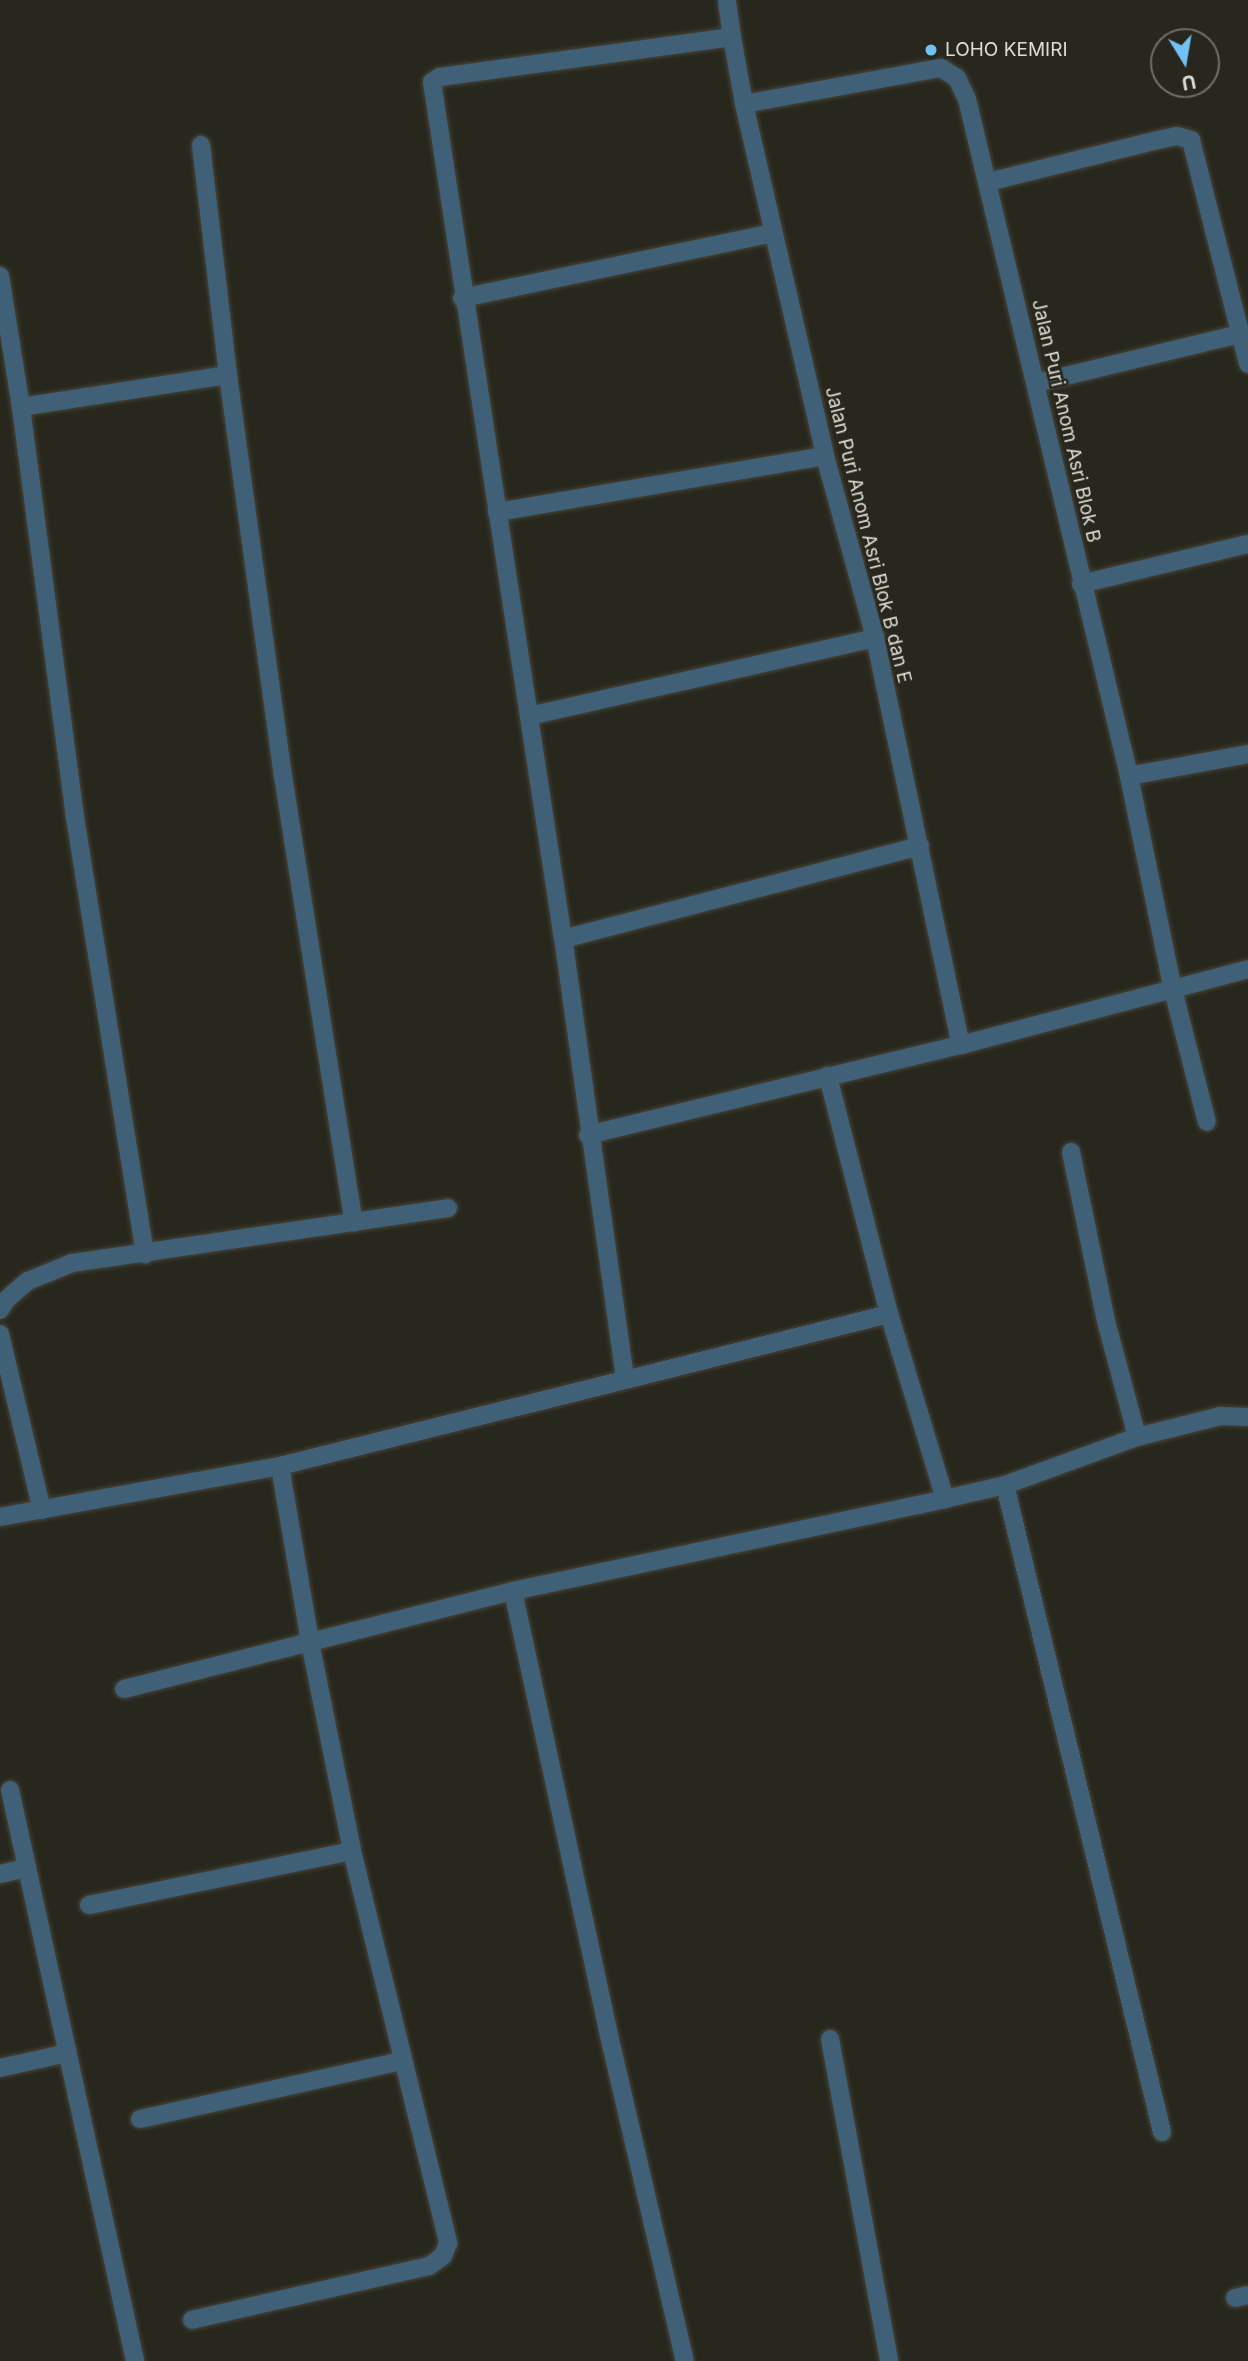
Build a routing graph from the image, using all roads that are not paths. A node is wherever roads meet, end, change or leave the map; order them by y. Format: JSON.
{"nodes":[{"id":1,"x":727,"y":0,"type":"edge"},
{"id":2,"x":732,"y":37,"type":"junction"},
{"id":3,"x":744,"y":104,"type":"junction"},
{"id":4,"x":201,"y":145,"type":"dead end"},
{"id":5,"x":988,"y":182,"type":"junction"},
{"id":6,"x":773,"y":233,"type":"junction"},
{"id":7,"x":0,"y":276,"type":"edge"},
{"id":8,"x":462,"y":298,"type":"junction"},
{"id":9,"x":1240,"y":334,"type":"junction"},
{"id":10,"x":1248,"y":364,"type":"edge"},
{"id":11,"x":228,"y":375,"type":"junction"},
{"id":12,"x":1037,"y":383,"type":"junction"},
{"id":13,"x":21,"y":407,"type":"junction"},
{"id":14,"x":825,"y":456,"type":"junction"},
{"id":15,"x":497,"y":512,"type":"junction"},
{"id":16,"x":1248,"y":544,"type":"edge"},
{"id":17,"x":1081,"y":584,"type":"junction"},
{"id":18,"x":875,"y":638,"type":"junction"},
{"id":19,"x":529,"y":716,"type":"junction"},
{"id":20,"x":1248,"y":754,"type":"edge"},
{"id":21,"x":1129,"y":776,"type":"junction"},
{"id":22,"x":920,"y":846,"type":"junction"},
{"id":23,"x":562,"y":939,"type":"junction"},
{"id":24,"x":1248,"y":969,"type":"edge"},
{"id":25,"x":1172,"y":990,"type":"junction"},
{"id":26,"x":961,"y":1045,"type":"junction"},
{"id":27,"x":828,"y":1076,"type":"junction"},
{"id":28,"x":1207,"y":1122,"type":"dead end"},
{"id":29,"x":589,"y":1135,"type":"junction"},
{"id":30,"x":1072,"y":1152,"type":"dead end"},
{"id":31,"x":448,"y":1208,"type":"dead end"},
{"id":32,"x":354,"y":1222,"type":"junction"},
{"id":33,"x":145,"y":1254,"type":"junction"},
{"id":34,"x":0,"y":1310,"type":"edge"},
{"id":35,"x":888,"y":1314,"type":"junction"},
{"id":36,"x":0,"y":1334,"type":"edge"},
{"id":37,"x":625,"y":1378,"type":"junction"},
{"id":38,"x":1248,"y":1417,"type":"edge"},
{"id":39,"x":1137,"y":1437,"type":"junction"},
{"id":40,"x":280,"y":1466,"type":"junction"},
{"id":41,"x":1005,"y":1485,"type":"junction"},
{"id":42,"x":946,"y":1499,"type":"junction"},
{"id":43,"x":42,"y":1510,"type":"junction"},
{"id":44,"x":0,"y":1517,"type":"edge"},
{"id":45,"x":513,"y":1591,"type":"junction"},
{"id":46,"x":310,"y":1642,"type":"junction"},
{"id":47,"x":124,"y":1689,"type":"dead end"},
{"id":48,"x":10,"y":1790,"type":"dead end"},
{"id":49,"x":352,"y":1851,"type":"junction"},
{"id":50,"x":27,"y":1868,"type":"junction"},
{"id":51,"x":0,"y":1874,"type":"edge"},
{"id":52,"x":89,"y":1905,"type":"dead end"},
{"id":53,"x":830,"y":2039,"type":"dead end"},
{"id":54,"x":67,"y":2053,"type":"junction"},
{"id":55,"x":402,"y":2061,"type":"junction"},
{"id":56,"x":0,"y":2068,"type":"edge"},
{"id":57,"x":140,"y":2119,"type":"dead end"},
{"id":58,"x":1162,"y":2132,"type":"dead end"},
{"id":59,"x":192,"y":2320,"type":"dead end"},
{"id":60,"x":135,"y":2361,"type":"edge"},
{"id":61,"x":685,"y":2361,"type":"edge"},
{"id":62,"x":890,"y":2361,"type":"edge"}],
"edges":[{"from":1,"to":2,"type":"street","name":"Jalan Puri Anom Asri Blok B dan E"},
{"from":2,"to":3,"type":"street","name":"Jalan Puri Anom Asri Blok B dan E"},
{"from":2,"to":8,"type":"street"},
{"from":3,"to":5,"type":"street","name":"Jalan Puri Anom Asri Blok B"},
{"from":3,"to":6,"type":"street","name":"Jalan Puri Anom Asri Blok B dan E"},
{"from":4,"to":11,"type":"street"},
{"from":5,"to":9,"type":"street"},
{"from":5,"to":12,"type":"street","name":"Jalan Puri Anom Asri Blok B"},
{"from":6,"to":8,"type":"street"},
{"from":6,"to":14,"type":"street","name":"Jalan Puri Anom Asri Blok B dan E"},
{"from":7,"to":13,"type":"street"},
{"from":8,"to":15,"type":"street"},
{"from":9,"to":10,"type":"street"},
{"from":9,"to":12,"type":"street"},
{"from":11,"to":13,"type":"street"},
{"from":11,"to":32,"type":"street"},
{"from":12,"to":17,"type":"street","name":"Jalan Puri Anom Asri Blok B"},
{"from":13,"to":33,"type":"street"},
{"from":14,"to":15,"type":"street"},
{"from":14,"to":18,"type":"street","name":"Jalan Puri Anom Asri Blok B dan E"},
{"from":15,"to":19,"type":"street"},
{"from":16,"to":17,"type":"street"},
{"from":17,"to":21,"type":"street","name":"Jalan Puri Anom Asri Blok B"},
{"from":18,"to":19,"type":"street"},
{"from":18,"to":22,"type":"street","name":"Jalan Puri Anom Asri Blok B dan E"},
{"from":19,"to":23,"type":"street"},
{"from":20,"to":21,"type":"street"},
{"from":21,"to":25,"type":"street","name":"Jalan Puri Anom Asri Blok B"},
{"from":22,"to":23,"type":"street"},
{"from":22,"to":26,"type":"street","name":"Jalan Puri Anom Asri Blok B dan E"},
{"from":23,"to":29,"type":"street"},
{"from":24,"to":25,"type":"street"},
{"from":25,"to":26,"type":"street"},
{"from":25,"to":28,"type":"street","name":"Jalan Puri Anom Asri Blok B"},
{"from":26,"to":27,"type":"street"},
{"from":27,"to":29,"type":"street"},
{"from":27,"to":35,"type":"street"},
{"from":29,"to":37,"type":"street"},
{"from":30,"to":39,"type":"street"},
{"from":31,"to":32,"type":"street"},
{"from":32,"to":33,"type":"street"},
{"from":33,"to":34,"type":"street"},
{"from":35,"to":37,"type":"street"},
{"from":35,"to":42,"type":"street"},
{"from":36,"to":43,"type":"street"},
{"from":37,"to":40,"type":"street"},
{"from":38,"to":39,"type":"street"},
{"from":39,"to":41,"type":"street"},
{"from":40,"to":43,"type":"street"},
{"from":40,"to":46,"type":"street"},
{"from":41,"to":42,"type":"street"},
{"from":41,"to":58,"type":"street"},
{"from":42,"to":45,"type":"street"},
{"from":43,"to":44,"type":"street"},
{"from":45,"to":46,"type":"street"},
{"from":45,"to":61,"type":"street"},
{"from":46,"to":47,"type":"street"},
{"from":46,"to":49,"type":"street"},
{"from":48,"to":50,"type":"street"},
{"from":49,"to":52,"type":"street"},
{"from":49,"to":55,"type":"street"},
{"from":50,"to":51,"type":"street"},
{"from":50,"to":54,"type":"street"},
{"from":53,"to":62,"type":"street"},
{"from":54,"to":56,"type":"street"},
{"from":54,"to":60,"type":"street"},
{"from":55,"to":57,"type":"street"},
{"from":55,"to":59,"type":"street"}]}
